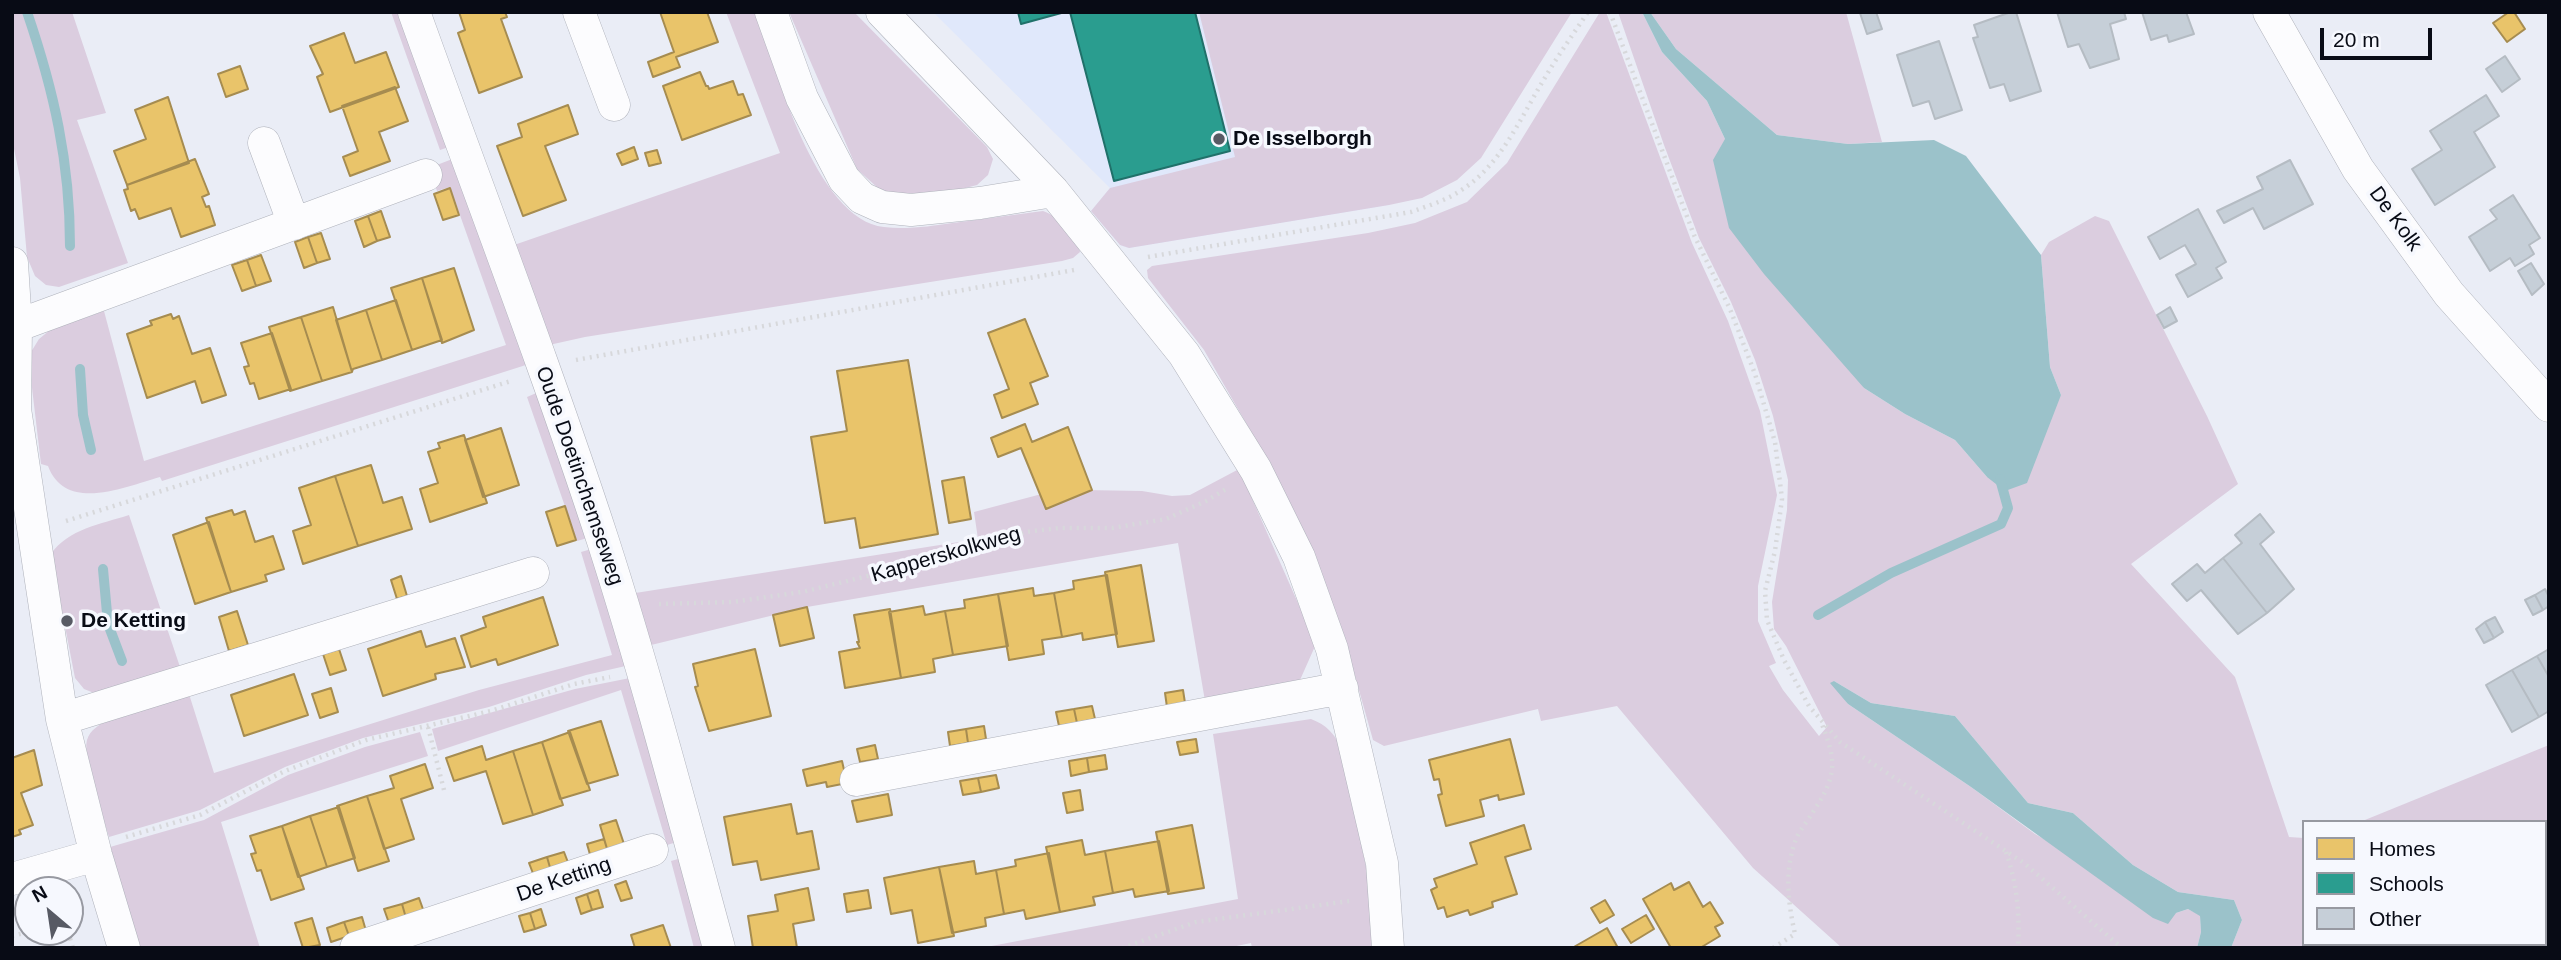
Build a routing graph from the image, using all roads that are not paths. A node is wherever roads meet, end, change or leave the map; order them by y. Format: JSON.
{"nodes":[{"id":1,"x":414,"y":12,"type":"edge"},
{"id":2,"x":579,"y":12,"type":"edge"},
{"id":3,"x":771,"y":12,"type":"edge"},
{"id":4,"x":882,"y":12,"type":"edge"},
{"id":5,"x":2269,"y":12,"type":"edge"},
{"id":6,"x":614,"y":105,"type":"dead end"},
{"id":7,"x":264,"y":143,"type":"dead end"},
{"id":8,"x":426,"y":175,"type":"dead end"},
{"id":9,"x":1053,"y":191,"type":"junction"},
{"id":10,"x":293,"y":224,"type":"junction"},
{"id":11,"x":12,"y":263,"type":"edge"},
{"id":12,"x":16,"y":327,"type":"junction"},
{"id":13,"x":2549,"y":406,"type":"edge"},
{"id":14,"x":14,"y":409,"type":"edge"},
{"id":15,"x":533,"y":573,"type":"dead end"},
{"id":16,"x":1342,"y":688,"type":"junction"},
{"id":17,"x":62,"y":719,"type":"junction"},
{"id":18,"x":856,"y":780,"type":"dead end"},
{"id":19,"x":652,"y":850,"type":"dead end"},
{"id":20,"x":95,"y":851,"type":"junction"},
{"id":21,"x":12,"y":879,"type":"edge"},
{"id":22,"x":124,"y":948,"type":"edge"},
{"id":23,"x":356,"y":948,"type":"edge"},
{"id":24,"x":719,"y":948,"type":"edge"},
{"id":25,"x":1388,"y":948,"type":"edge"}],
"edges":[{"from":1,"to":24,"type":"street","name":"Oude Doetinchemseweg"},
{"from":2,"to":6,"type":"street"},
{"from":3,"to":9,"type":"street"},
{"from":4,"to":9,"type":"street"},
{"from":5,"to":13,"type":"street","name":"De Kolk"},
{"from":7,"to":10,"type":"street"},
{"from":8,"to":10,"type":"street"},
{"from":9,"to":16,"type":"street"},
{"from":10,"to":12,"type":"street"},
{"from":11,"to":12,"type":"street"},
{"from":12,"to":14,"type":"street"},
{"from":14,"to":17,"type":"street"},
{"from":15,"to":17,"type":"street"},
{"from":16,"to":18,"type":"street"},
{"from":16,"to":25,"type":"street"},
{"from":17,"to":20,"type":"street"},
{"from":19,"to":23,"type":"street","name":"De Ketting"},
{"from":20,"to":21,"type":"street"},
{"from":20,"to":22,"type":"street"}]}
